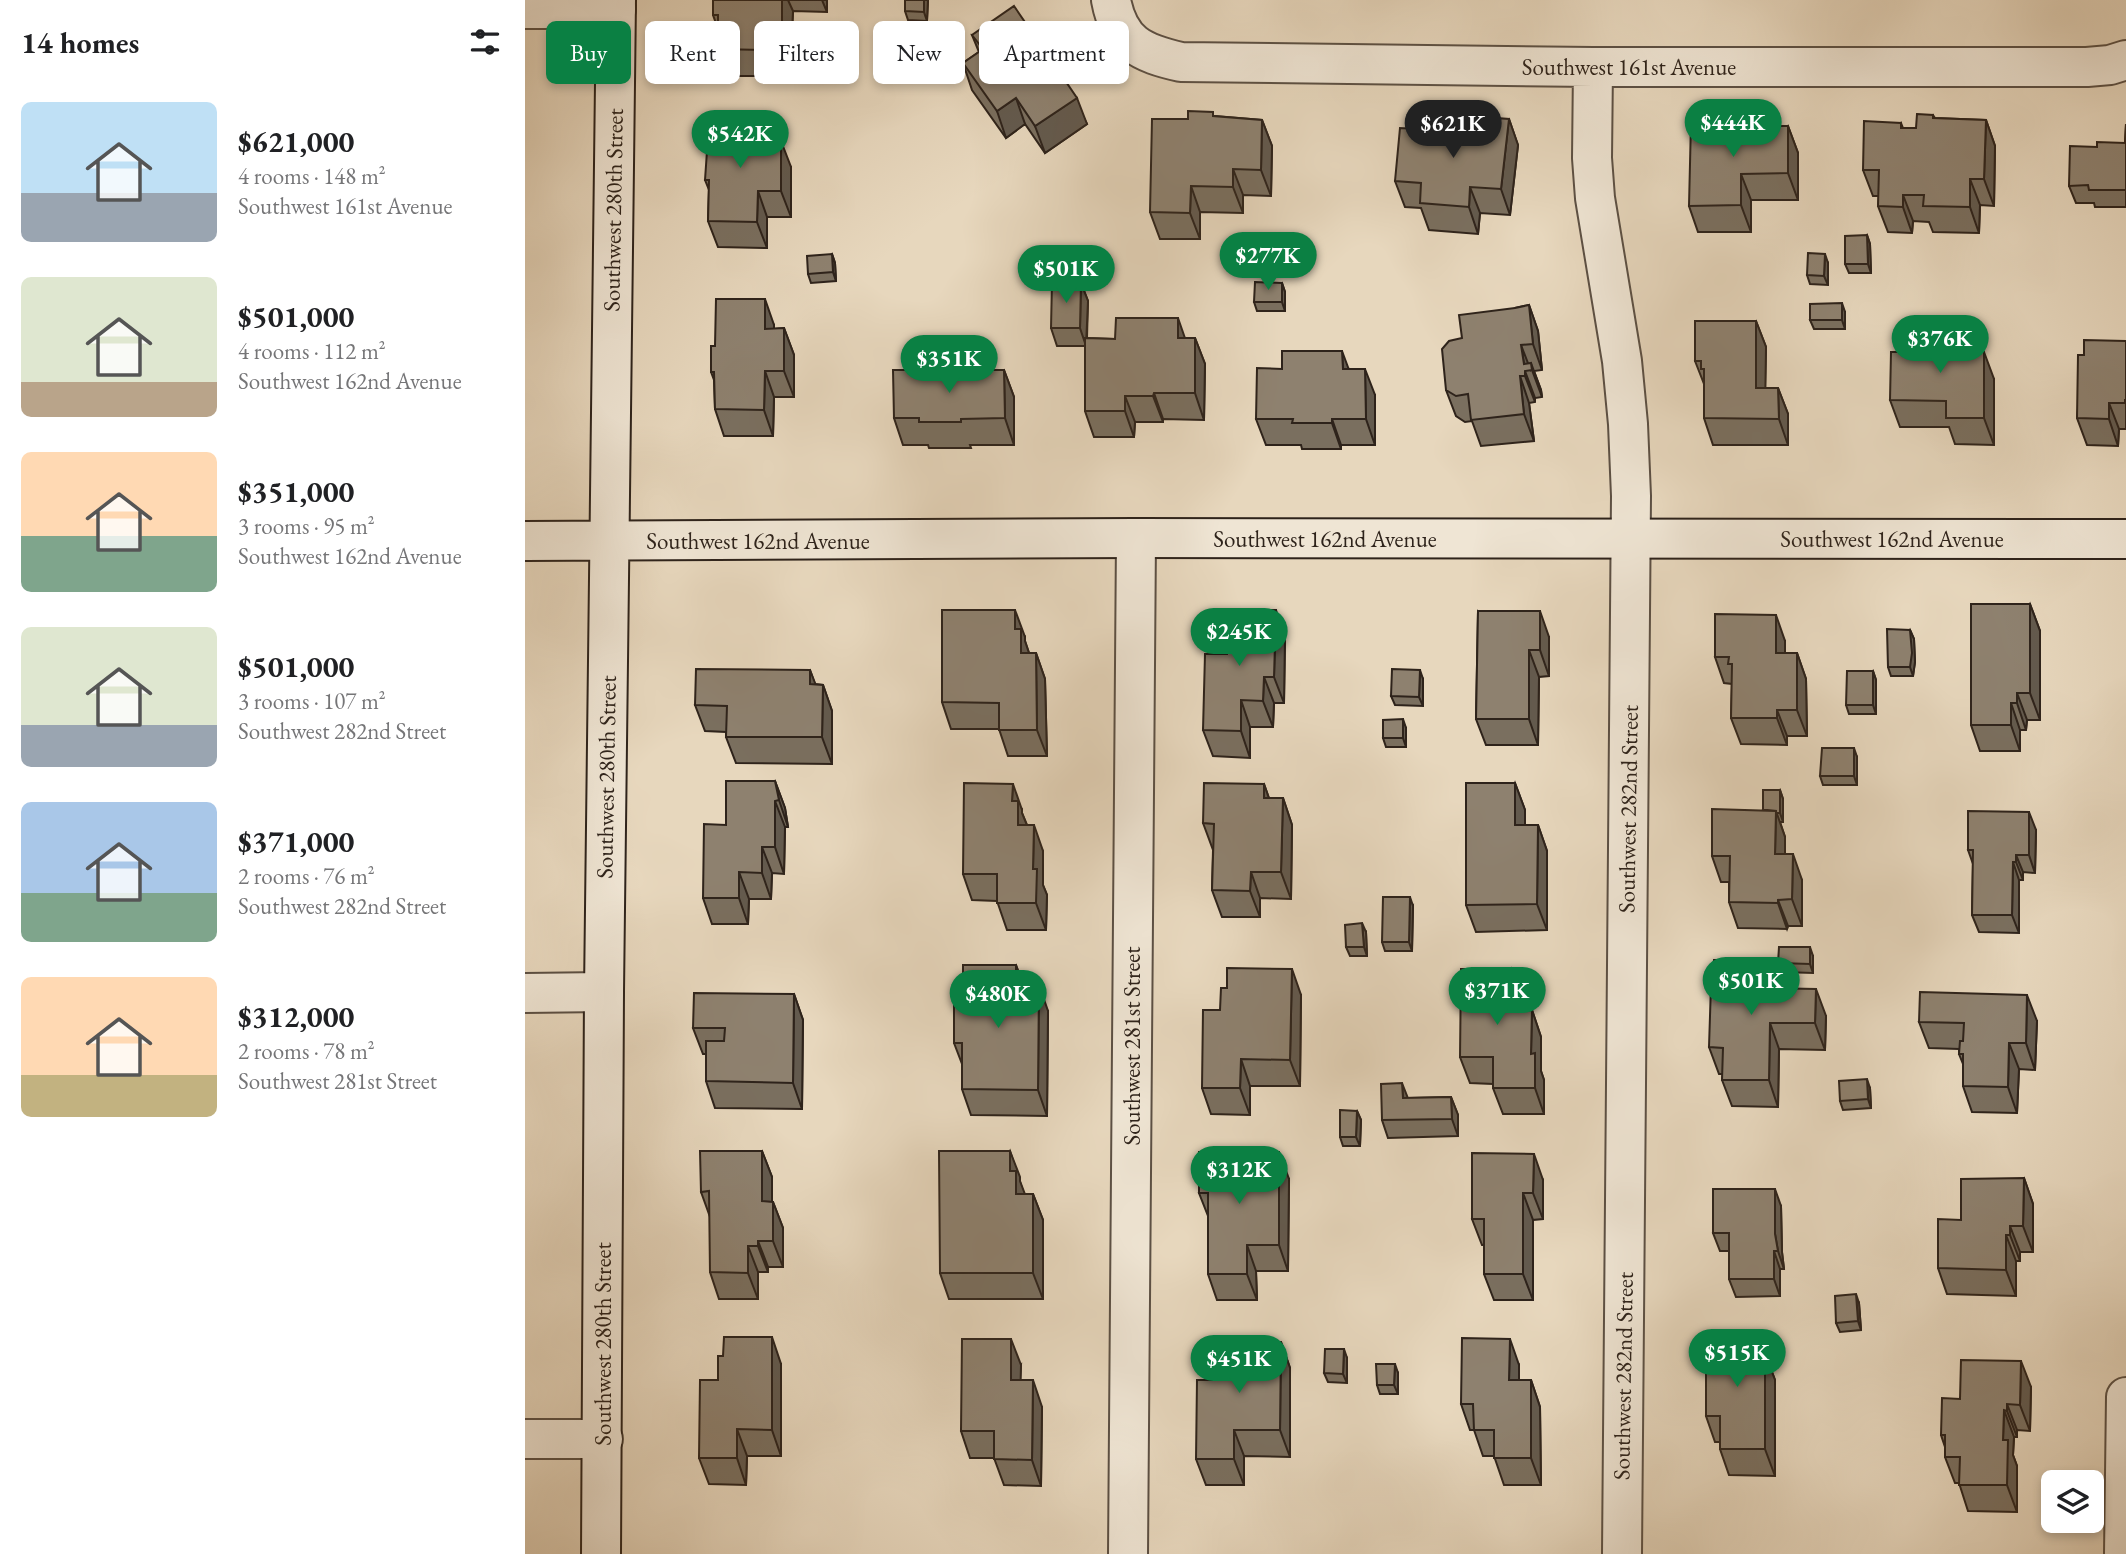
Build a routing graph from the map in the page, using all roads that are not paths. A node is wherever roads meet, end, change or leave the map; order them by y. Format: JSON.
{"nodes":[{"id":1,"x":1111,"y":0,"type":"edge"},
{"id":2,"x":616,"y":4,"type":"edge"},
{"id":3,"x":525,"y":9,"type":"edge"},
{"id":4,"x":2126,"y":60,"type":"edge"},
{"id":5,"x":1593,"y":67,"type":"junction"},
{"id":6,"x":1136,"y":538,"type":"junction"},
{"id":7,"x":2126,"y":539,"type":"edge"},
{"id":8,"x":1631,"y":540,"type":"junction"},
{"id":9,"x":525,"y":541,"type":"edge"},
{"id":10,"x":608,"y":542,"type":"junction"},
{"id":11,"x":604,"y":992,"type":"junction"},
{"id":12,"x":525,"y":993,"type":"edge"},
{"id":13,"x":2126,"y":1397,"type":"edge"},
{"id":14,"x":525,"y":1439,"type":"edge"},
{"id":15,"x":603,"y":1440,"type":"junction"},
{"id":16,"x":601,"y":1554,"type":"edge"},
{"id":17,"x":1128,"y":1554,"type":"edge"},
{"id":18,"x":1622,"y":1554,"type":"edge"},
{"id":19,"x":2125,"y":1554,"type":"edge"}],
"edges":[{"from":1,"to":5,"type":"street","name":"Southwest 161st Avenue"},
{"from":2,"to":3,"type":"street"},
{"from":2,"to":10,"type":"street","name":"Southwest 280th Street"},
{"from":4,"to":5,"type":"street","name":"Southwest 161st Avenue"},
{"from":5,"to":8,"type":"street","name":"Southwest 282nd Street"},
{"from":6,"to":8,"type":"street","name":"Southwest 162nd Avenue"},
{"from":6,"to":10,"type":"street","name":"Southwest 162nd Avenue"},
{"from":6,"to":17,"type":"street","name":"Southwest 281st Street"},
{"from":7,"to":8,"type":"street","name":"Southwest 162nd Avenue"},
{"from":8,"to":18,"type":"street","name":"Southwest 282nd Street"},
{"from":9,"to":10,"type":"street","name":"Southwest 162nd Avenue"},
{"from":10,"to":11,"type":"street","name":"Southwest 280th Street"},
{"from":11,"to":12,"type":"street"},
{"from":11,"to":15,"type":"street","name":"Southwest 280th Street"},
{"from":13,"to":19,"type":"street"},
{"from":14,"to":15,"type":"street"},
{"from":15,"to":16,"type":"street","name":"Southwest 280th Street"}]}
